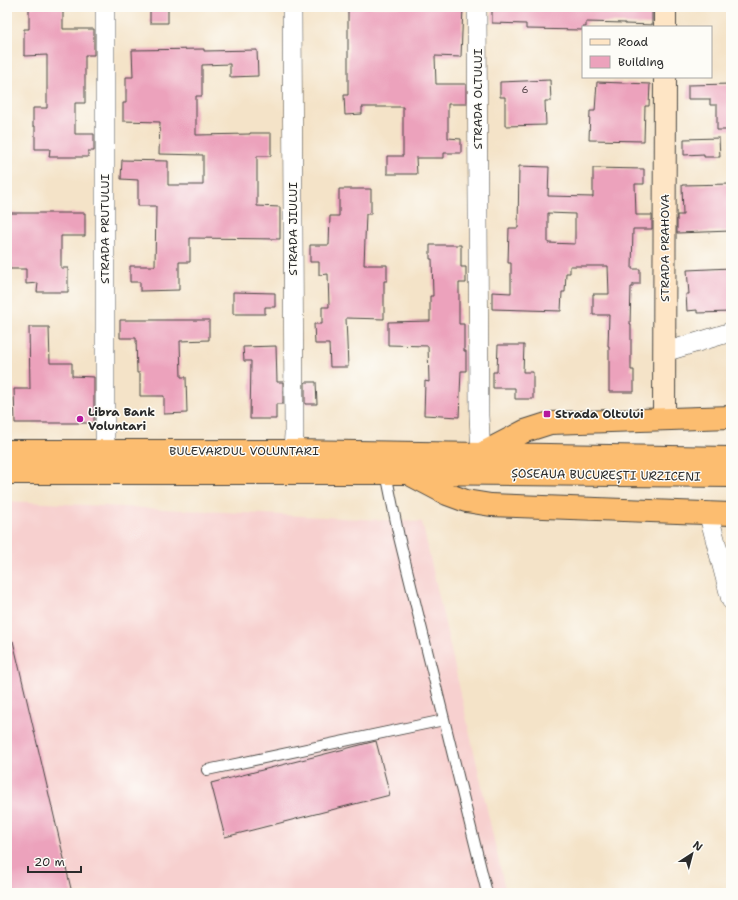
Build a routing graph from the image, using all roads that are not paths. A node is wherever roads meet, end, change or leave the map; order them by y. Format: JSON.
{"nodes":[{"id":1,"x":105,"y":7,"type":"edge"},
{"id":2,"x":292,"y":7,"type":"edge"},
{"id":3,"x":478,"y":7,"type":"edge"},
{"id":4,"x":665,"y":7,"type":"edge"},
{"id":5,"x":666,"y":26,"type":"edge"},
{"id":6,"x":665,"y":78,"type":"edge"},
{"id":7,"x":731,"y":332,"type":"edge"},
{"id":8,"x":665,"y":352,"type":"junction"},
{"id":9,"x":731,"y":417,"type":"edge"},
{"id":10,"x":664,"y":419,"type":"junction"},
{"id":11,"x":7,"y":450,"type":"edge"},
{"id":12,"x":105,"y":450,"type":"junction"},
{"id":13,"x":293,"y":451,"type":"junction"},
{"id":14,"x":731,"y":458,"type":"edge"},
{"id":15,"x":481,"y":464,"type":"junction"},
{"id":16,"x":7,"y":473,"type":"edge"},
{"id":17,"x":386,"y":473,"type":"junction"},
{"id":18,"x":408,"y":473,"type":"junction"},
{"id":19,"x":731,"y":476,"type":"edge"},
{"id":20,"x":708,"y":512,"type":"junction"},
{"id":21,"x":731,"y":514,"type":"edge"},
{"id":22,"x":731,"y":600,"type":"edge"},
{"id":23,"x":444,"y":720,"type":"junction"},
{"id":24,"x":206,"y":770,"type":"dead end"},
{"id":25,"x":487,"y":893,"type":"edge"}],
"edges":[{"from":1,"to":12,"type":"street","name":"STRADA PRUTULUI"},
{"from":2,"to":13,"type":"street","name":"STRADA JIULUI"},
{"from":3,"to":15,"type":"street","name":"STRADA OLTULUI"},
{"from":4,"to":5,"type":"street"},
{"from":6,"to":8,"type":"street","name":"STRADA PRAHOVA"},
{"from":7,"to":8,"type":"street"},
{"from":8,"to":10,"type":"street","name":"STRADA PRAHOVA"},
{"from":9,"to":10,"type":"highway"},
{"from":10,"to":15,"type":"highway"},
{"from":11,"to":12,"type":"highway","name":"BULEVARDUL VOLUNTARI"},
{"from":12,"to":13,"type":"highway","name":"BULEVARDUL VOLUNTARI"},
{"from":13,"to":15,"type":"highway","name":"BULEVARDUL VOLUNTARI"},
{"from":14,"to":15,"type":"highway","name":"ȘOSEAUA BUCUREȘTI URZICENI"},
{"from":15,"to":18,"type":"highway","name":"BULEVARDUL VOLUNTARI"},
{"from":15,"to":19,"type":"highway","name":"ȘOSEAUA BUCUREȘTI URZICENI"},
{"from":16,"to":17,"type":"highway","name":"BULEVARDUL VOLUNTARI"},
{"from":17,"to":18,"type":"highway","name":"BULEVARDUL VOLUNTARI"},
{"from":17,"to":23,"type":"lane"},
{"from":18,"to":20,"type":"highway"},
{"from":20,"to":21,"type":"highway"},
{"from":20,"to":22,"type":"street"},
{"from":23,"to":24,"type":"lane"},
{"from":23,"to":25,"type":"lane"}]}
